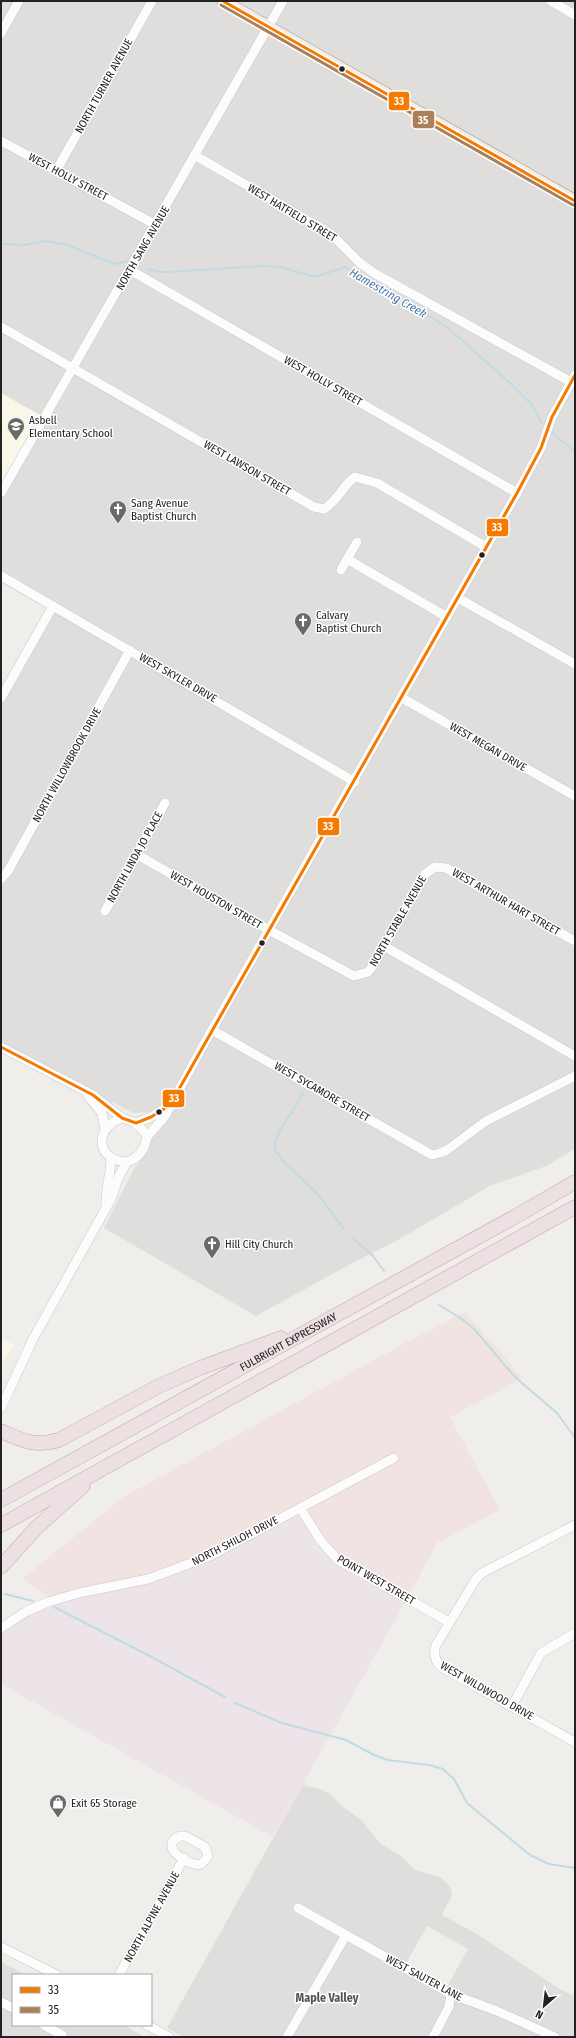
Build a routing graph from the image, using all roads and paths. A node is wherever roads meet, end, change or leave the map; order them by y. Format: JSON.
{"nodes":[{"id":1,"x":19,"y":1,"type":"edge"},
{"id":2,"x":152,"y":1,"type":"edge"},
{"id":3,"x":223,"y":1,"type":"edge"},
{"id":4,"x":283,"y":1,"type":"edge"},
{"id":5,"x":551,"y":1,"type":"edge"},
{"id":6,"x":575,"y":15,"type":"edge"},
{"id":7,"x":269,"y":27,"type":"junction"},
{"id":8,"x":1,"y":33,"type":"edge"},
{"id":9,"x":1,"y":141,"type":"edge"},
{"id":10,"x":196,"y":156,"type":"junction"},
{"id":11,"x":56,"y":171,"type":"junction"},
{"id":12,"x":575,"y":201,"type":"edge"},
{"id":13,"x":156,"y":225,"type":"junction"},
{"id":14,"x":130,"y":270,"type":"junction"},
{"id":15,"x":1,"y":327,"type":"edge"},
{"id":16,"x":74,"y":368,"type":"junction"},
{"id":17,"x":573,"y":378,"type":"edge"},
{"id":18,"x":1,"y":493,"type":"edge"},
{"id":19,"x":517,"y":493,"type":"junction"},
{"id":20,"x":357,"y":542,"type":"dead end"},
{"id":21,"x":486,"y":547,"type":"junction"},
{"id":22,"x":347,"y":559,"type":"junction"},
{"id":23,"x":341,"y":570,"type":"dead end"},
{"id":24,"x":1,"y":576,"type":"edge"},
{"id":25,"x":458,"y":598,"type":"junction"},
{"id":26,"x":52,"y":606,"type":"junction"},
{"id":27,"x":447,"y":617,"type":"junction"},
{"id":28,"x":130,"y":650,"type":"junction"},
{"id":29,"x":575,"y":664,"type":"edge"},
{"id":30,"x":1,"y":698,"type":"edge"},
{"id":31,"x":402,"y":698,"type":"junction"},
{"id":32,"x":355,"y":782,"type":"junction"},
{"id":33,"x":575,"y":796,"type":"edge"},
{"id":34,"x":165,"y":803,"type":"dead end"},
{"id":35,"x":136,"y":854,"type":"junction"},
{"id":36,"x":435,"y":867,"type":"joint"},
{"id":37,"x":1,"y":879,"type":"edge"},
{"id":38,"x":104,"y":911,"type":"dead end"},
{"id":39,"x":269,"y":930,"type":"junction"},
{"id":40,"x":575,"y":941,"type":"edge"},
{"id":41,"x":384,"y":946,"type":"junction"},
{"id":42,"x":362,"y":975,"type":"joint"},
{"id":43,"x":212,"y":1030,"type":"junction"},
{"id":44,"x":1,"y":1047,"type":"edge"},
{"id":45,"x":575,"y":1056,"type":"edge"},
{"id":46,"x":575,"y":1076,"type":"edge"},
{"id":47,"x":80,"y":1088,"type":"junction"},
{"id":48,"x":170,"y":1105,"type":"junction"},
{"id":49,"x":122,"y":1118,"type":"junction"},
{"id":50,"x":136,"y":1123,"type":"junction"},
{"id":51,"x":105,"y":1129,"type":"junction"},
{"id":52,"x":147,"y":1137,"type":"junction"},
{"id":53,"x":111,"y":1159,"type":"junction"},
{"id":54,"x":127,"y":1162,"type":"junction"},
{"id":55,"x":575,"y":1182,"type":"edge"},
{"id":56,"x":106,"y":1206,"type":"junction"},
{"id":57,"x":575,"y":1207,"type":"edge"},
{"id":58,"x":323,"y":1322,"type":"junction"},
{"id":59,"x":1,"y":1408,"type":"edge"},
{"id":60,"x":1,"y":1431,"type":"edge"},
{"id":61,"x":394,"y":1458,"type":"dead end"},
{"id":62,"x":106,"y":1466,"type":"junction"},
{"id":63,"x":1,"y":1500,"type":"edge"},
{"id":64,"x":300,"y":1508,"type":"junction"},
{"id":65,"x":1,"y":1525,"type":"edge"},
{"id":66,"x":575,"y":1525,"type":"edge"},
{"id":67,"x":1,"y":1567,"type":"edge"},
{"id":68,"x":449,"y":1622,"type":"junction"},
{"id":69,"x":1,"y":1628,"type":"edge"},
{"id":70,"x":575,"y":1633,"type":"edge"},
{"id":71,"x":512,"y":1706,"type":"junction"},
{"id":72,"x":575,"y":1742,"type":"edge"},
{"id":73,"x":184,"y":1858,"type":"dead end"},
{"id":74,"x":298,"y":1908,"type":"dead end"},
{"id":75,"x":346,"y":1935,"type":"junction"},
{"id":76,"x":1,"y":1947,"type":"edge"},
{"id":77,"x":54,"y":1974,"type":"edge"},
{"id":78,"x":120,"y":1974,"type":"edge"},
{"id":79,"x":451,"y":1994,"type":"junction"},
{"id":80,"x":1,"y":2002,"type":"edge"},
{"id":81,"x":12,"y":2008,"type":"edge"},
{"id":82,"x":46,"y":2026,"type":"edge"},
{"id":83,"x":149,"y":2026,"type":"edge"},
{"id":84,"x":62,"y":2037,"type":"edge"},
{"id":85,"x":169,"y":2037,"type":"edge"},
{"id":86,"x":287,"y":2037,"type":"edge"},
{"id":87,"x":433,"y":2037,"type":"edge"},
{"id":88,"x":555,"y":2037,"type":"edge"}],
"edges":[{"from":1,"to":8,"type":"street"},
{"from":2,"to":11,"type":"street","name":"NORTH TURNER AVENUE"},
{"from":3,"to":7,"type":"main road"},
{"from":4,"to":7,"type":"street","name":"NORTH SANG AVENUE"},
{"from":5,"to":6,"type":"street"},
{"from":7,"to":10,"type":"street","name":"NORTH SANG AVENUE"},
{"from":7,"to":12,"type":"main road"},
{"from":9,"to":11,"type":"street","name":"WEST HOLLY STREET"},
{"from":10,"to":13,"type":"street","name":"NORTH SANG AVENUE"},
{"from":10,"to":17,"type":"street","name":"WEST HATFIELD STREET"},
{"from":11,"to":13,"type":"street","name":"WEST HOLLY STREET"},
{"from":13,"to":14,"type":"street","name":"NORTH SANG AVENUE"},
{"from":14,"to":16,"type":"street","name":"NORTH SANG AVENUE"},
{"from":14,"to":19,"type":"street","name":"WEST HOLLY STREET"},
{"from":15,"to":16,"type":"street","name":"WEST LAWSON STREET"},
{"from":16,"to":18,"type":"street","name":"NORTH SANG AVENUE"},
{"from":16,"to":21,"type":"street","name":"WEST LAWSON STREET"},
{"from":17,"to":19,"type":"street"},
{"from":19,"to":21,"type":"street"},
{"from":20,"to":22,"type":"street"},
{"from":21,"to":25,"type":"street"},
{"from":22,"to":23,"type":"street"},
{"from":22,"to":27,"type":"street"},
{"from":24,"to":26,"type":"street","name":"WEST SKYLER DRIVE"},
{"from":25,"to":27,"type":"street"},
{"from":25,"to":29,"type":"street"},
{"from":26,"to":28,"type":"street","name":"WEST SKYLER DRIVE"},
{"from":26,"to":30,"type":"street"},
{"from":27,"to":31,"type":"street"},
{"from":28,"to":32,"type":"street","name":"WEST SKYLER DRIVE"},
{"from":28,"to":37,"type":"street","name":"NORTH WILLOWBROOK DRIVE"},
{"from":31,"to":32,"type":"street"},
{"from":31,"to":33,"type":"street","name":"WEST MEGAN DRIVE"},
{"from":32,"to":39,"type":"street"},
{"from":34,"to":35,"type":"street","name":"NORTH LINDA JO PLACE"},
{"from":35,"to":38,"type":"street","name":"NORTH LINDA JO PLACE"},
{"from":35,"to":39,"type":"street","name":"WEST HOUSTON STREET"},
{"from":36,"to":40,"type":"street","name":"WEST ARTHUR HART STREET"},
{"from":36,"to":41,"type":"street","name":"NORTH STABLE AVENUE"},
{"from":39,"to":42,"type":"street","name":"WEST HOUSTON STREET"},
{"from":39,"to":43,"type":"street"},
{"from":41,"to":42,"type":"street","name":"NORTH STABLE AVENUE"},
{"from":41,"to":45,"type":"street"},
{"from":43,"to":46,"type":"street","name":"WEST SYCAMORE STREET"},
{"from":43,"to":48,"type":"street"},
{"from":44,"to":47,"type":"street"},
{"from":47,"to":49,"type":"street"},
{"from":47,"to":51,"type":"street"},
{"from":48,"to":50,"type":"street"},
{"from":48,"to":52,"type":"street"},
{"from":49,"to":50,"type":"street"},
{"from":49,"to":51,"type":"street"},
{"from":50,"to":52,"type":"street"},
{"from":51,"to":53,"type":"street"},
{"from":52,"to":54,"type":"street"},
{"from":53,"to":54,"type":"street"},
{"from":53,"to":56,"type":"street"},
{"from":54,"to":56,"type":"street"},
{"from":55,"to":58,"type":"highway","name":"FULBRIGHT EXPRESSWAY"},
{"from":56,"to":59,"type":"street"},
{"from":57,"to":62,"type":"highway","name":"FULBRIGHT EXPRESSWAY"},
{"from":58,"to":60,"type":"highway"},
{"from":58,"to":63,"type":"highway","name":"FULBRIGHT EXPRESSWAY"},
{"from":61,"to":64,"type":"street","name":"NORTH SHILOH DRIVE"},
{"from":62,"to":65,"type":"highway","name":"FULBRIGHT EXPRESSWAY"},
{"from":62,"to":67,"type":"highway"},
{"from":64,"to":68,"type":"street","name":"POINT WEST STREET"},
{"from":64,"to":69,"type":"street","name":"NORTH SHILOH DRIVE"},
{"from":66,"to":68,"type":"street"},
{"from":68,"to":71,"type":"street","name":"WEST WILDWOOD DRIVE"},
{"from":70,"to":71,"type":"street"},
{"from":71,"to":72,"type":"street","name":"WEST WILDWOOD DRIVE"},
{"from":73,"to":78,"type":"street","name":"NORTH ALPINE AVENUE"},
{"from":74,"to":75,"type":"street","name":"WEST SAUTER LANE"},
{"from":75,"to":79,"type":"street","name":"WEST SAUTER LANE"},
{"from":75,"to":86,"type":"street"},
{"from":76,"to":77,"type":"street"},
{"from":79,"to":87,"type":"street"},
{"from":79,"to":88,"type":"street","name":"WEST SAUTER LANE"},
{"from":80,"to":81,"type":"street"},
{"from":82,"to":84,"type":"street"},
{"from":83,"to":85,"type":"street"}]}
